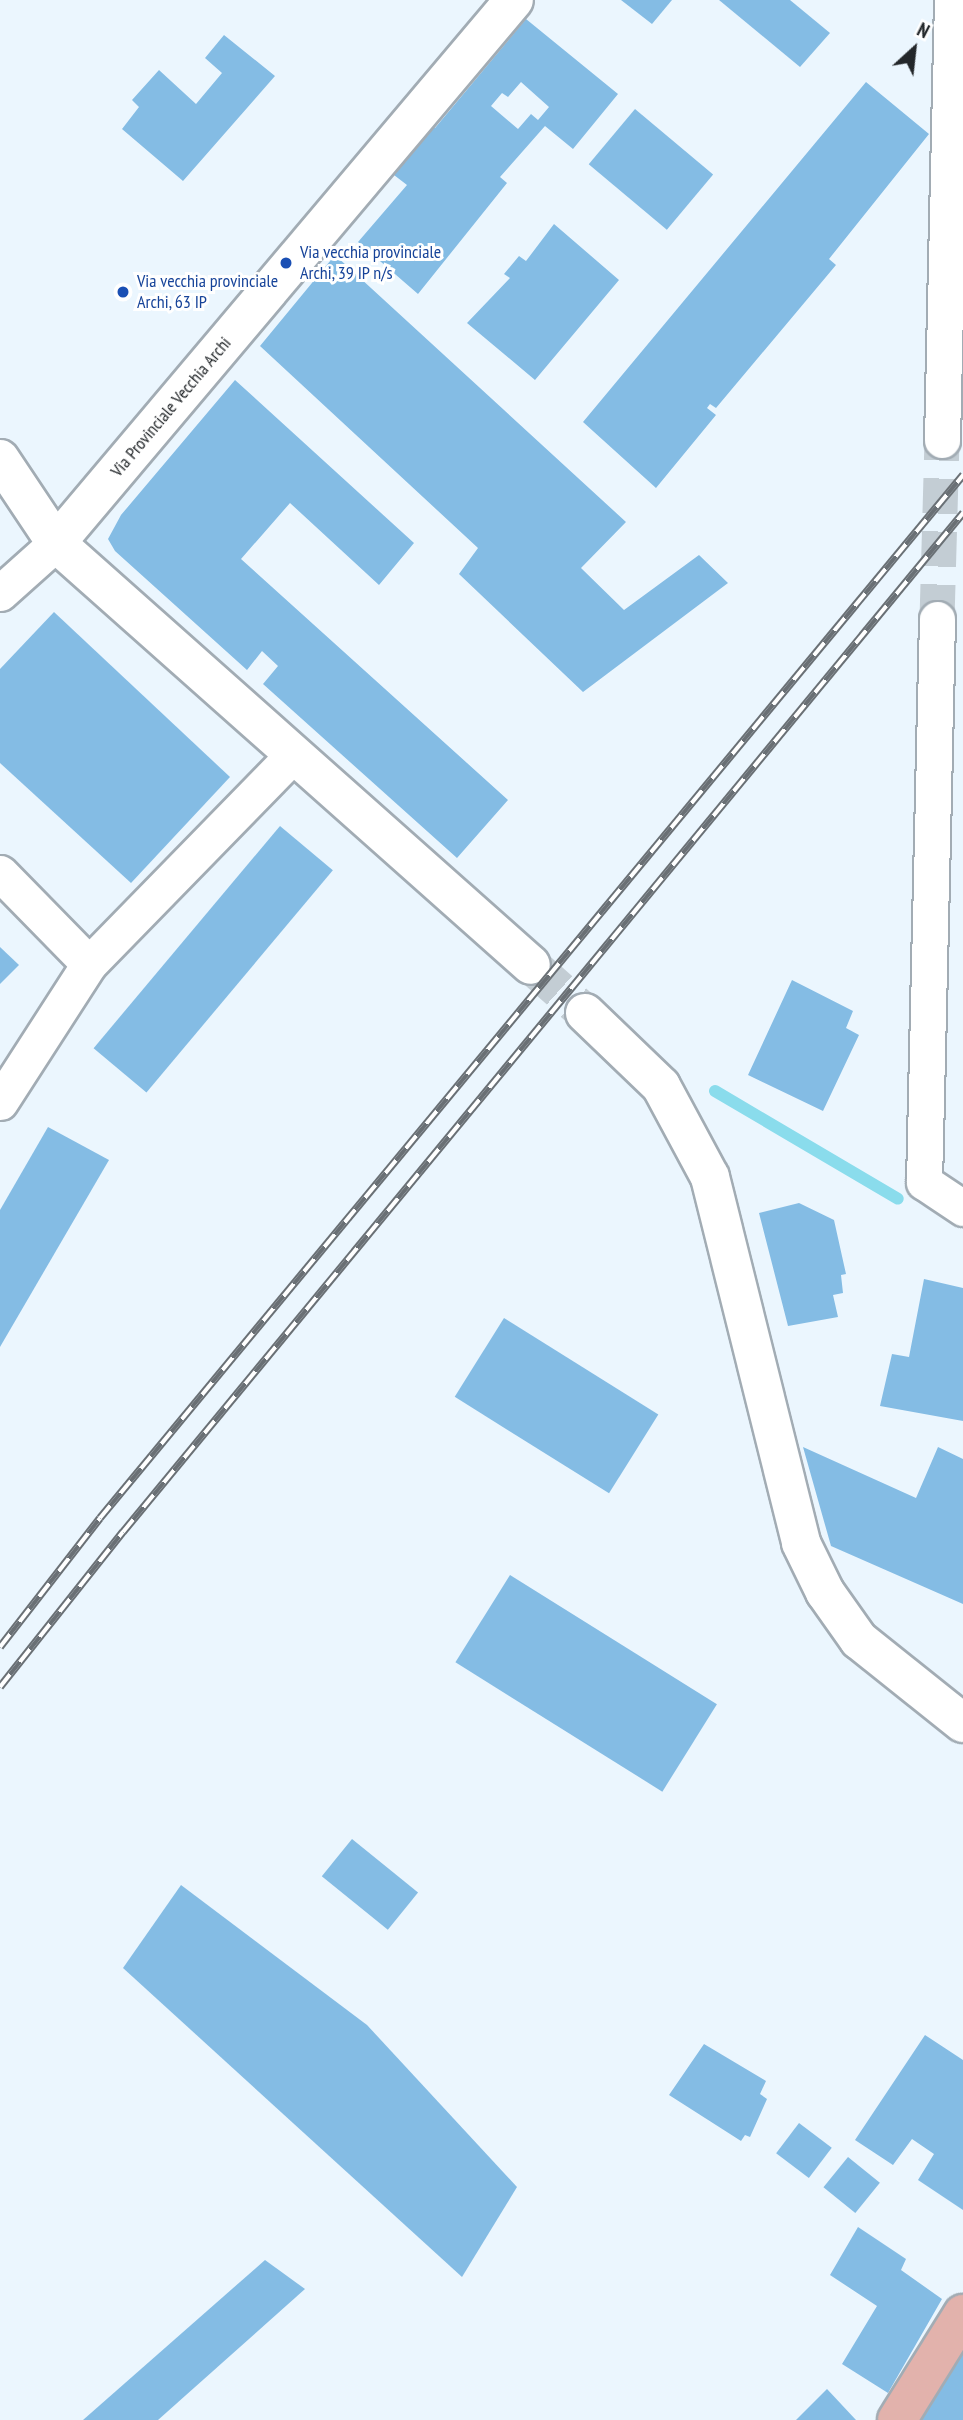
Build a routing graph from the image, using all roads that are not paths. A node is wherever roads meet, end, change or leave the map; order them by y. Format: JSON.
{"nodes":[{"id":1,"x":514,"y":0,"type":"edge"},
{"id":2,"x":952,"y":0,"type":"edge"},
{"id":3,"x":942,"y":440,"type":"tunnel mouth"},
{"id":4,"x":0,"y":459,"type":"edge"},
{"id":5,"x":56,"y":543,"type":"junction"},
{"id":6,"x":0,"y":593,"type":"edge"},
{"id":7,"x":937,"y":619,"type":"tunnel mouth"},
{"id":8,"x":293,"y":754,"type":"junction"},
{"id":9,"x":0,"y":873,"type":"edge"},
{"id":10,"x":89,"y":964,"type":"junction"},
{"id":11,"x":531,"y":965,"type":"tunnel mouth"},
{"id":12,"x":585,"y":1013,"type":"tunnel mouth"},
{"id":13,"x":0,"y":1102,"type":"edge"},
{"id":14,"x":963,"y":1208,"type":"edge"},
{"id":15,"x":963,"y":1723,"type":"edge"},
{"id":16,"x":963,"y":2314,"type":"edge"},
{"id":17,"x":897,"y":2420,"type":"edge"}],
"edges":[{"from":1,"to":5,"type":"street","name":"Via Provinciale Vecchia Archi"},
{"from":2,"to":3,"type":"street"},
{"from":4,"to":5,"type":"street"},
{"from":5,"to":6,"type":"street"},
{"from":5,"to":8,"type":"street"},
{"from":7,"to":14,"type":"street"},
{"from":8,"to":10,"type":"street"},
{"from":8,"to":11,"type":"street"},
{"from":9,"to":10,"type":"street"},
{"from":10,"to":13,"type":"street"},
{"from":12,"to":15,"type":"street"},
{"from":16,"to":17,"type":"main road"}]}
